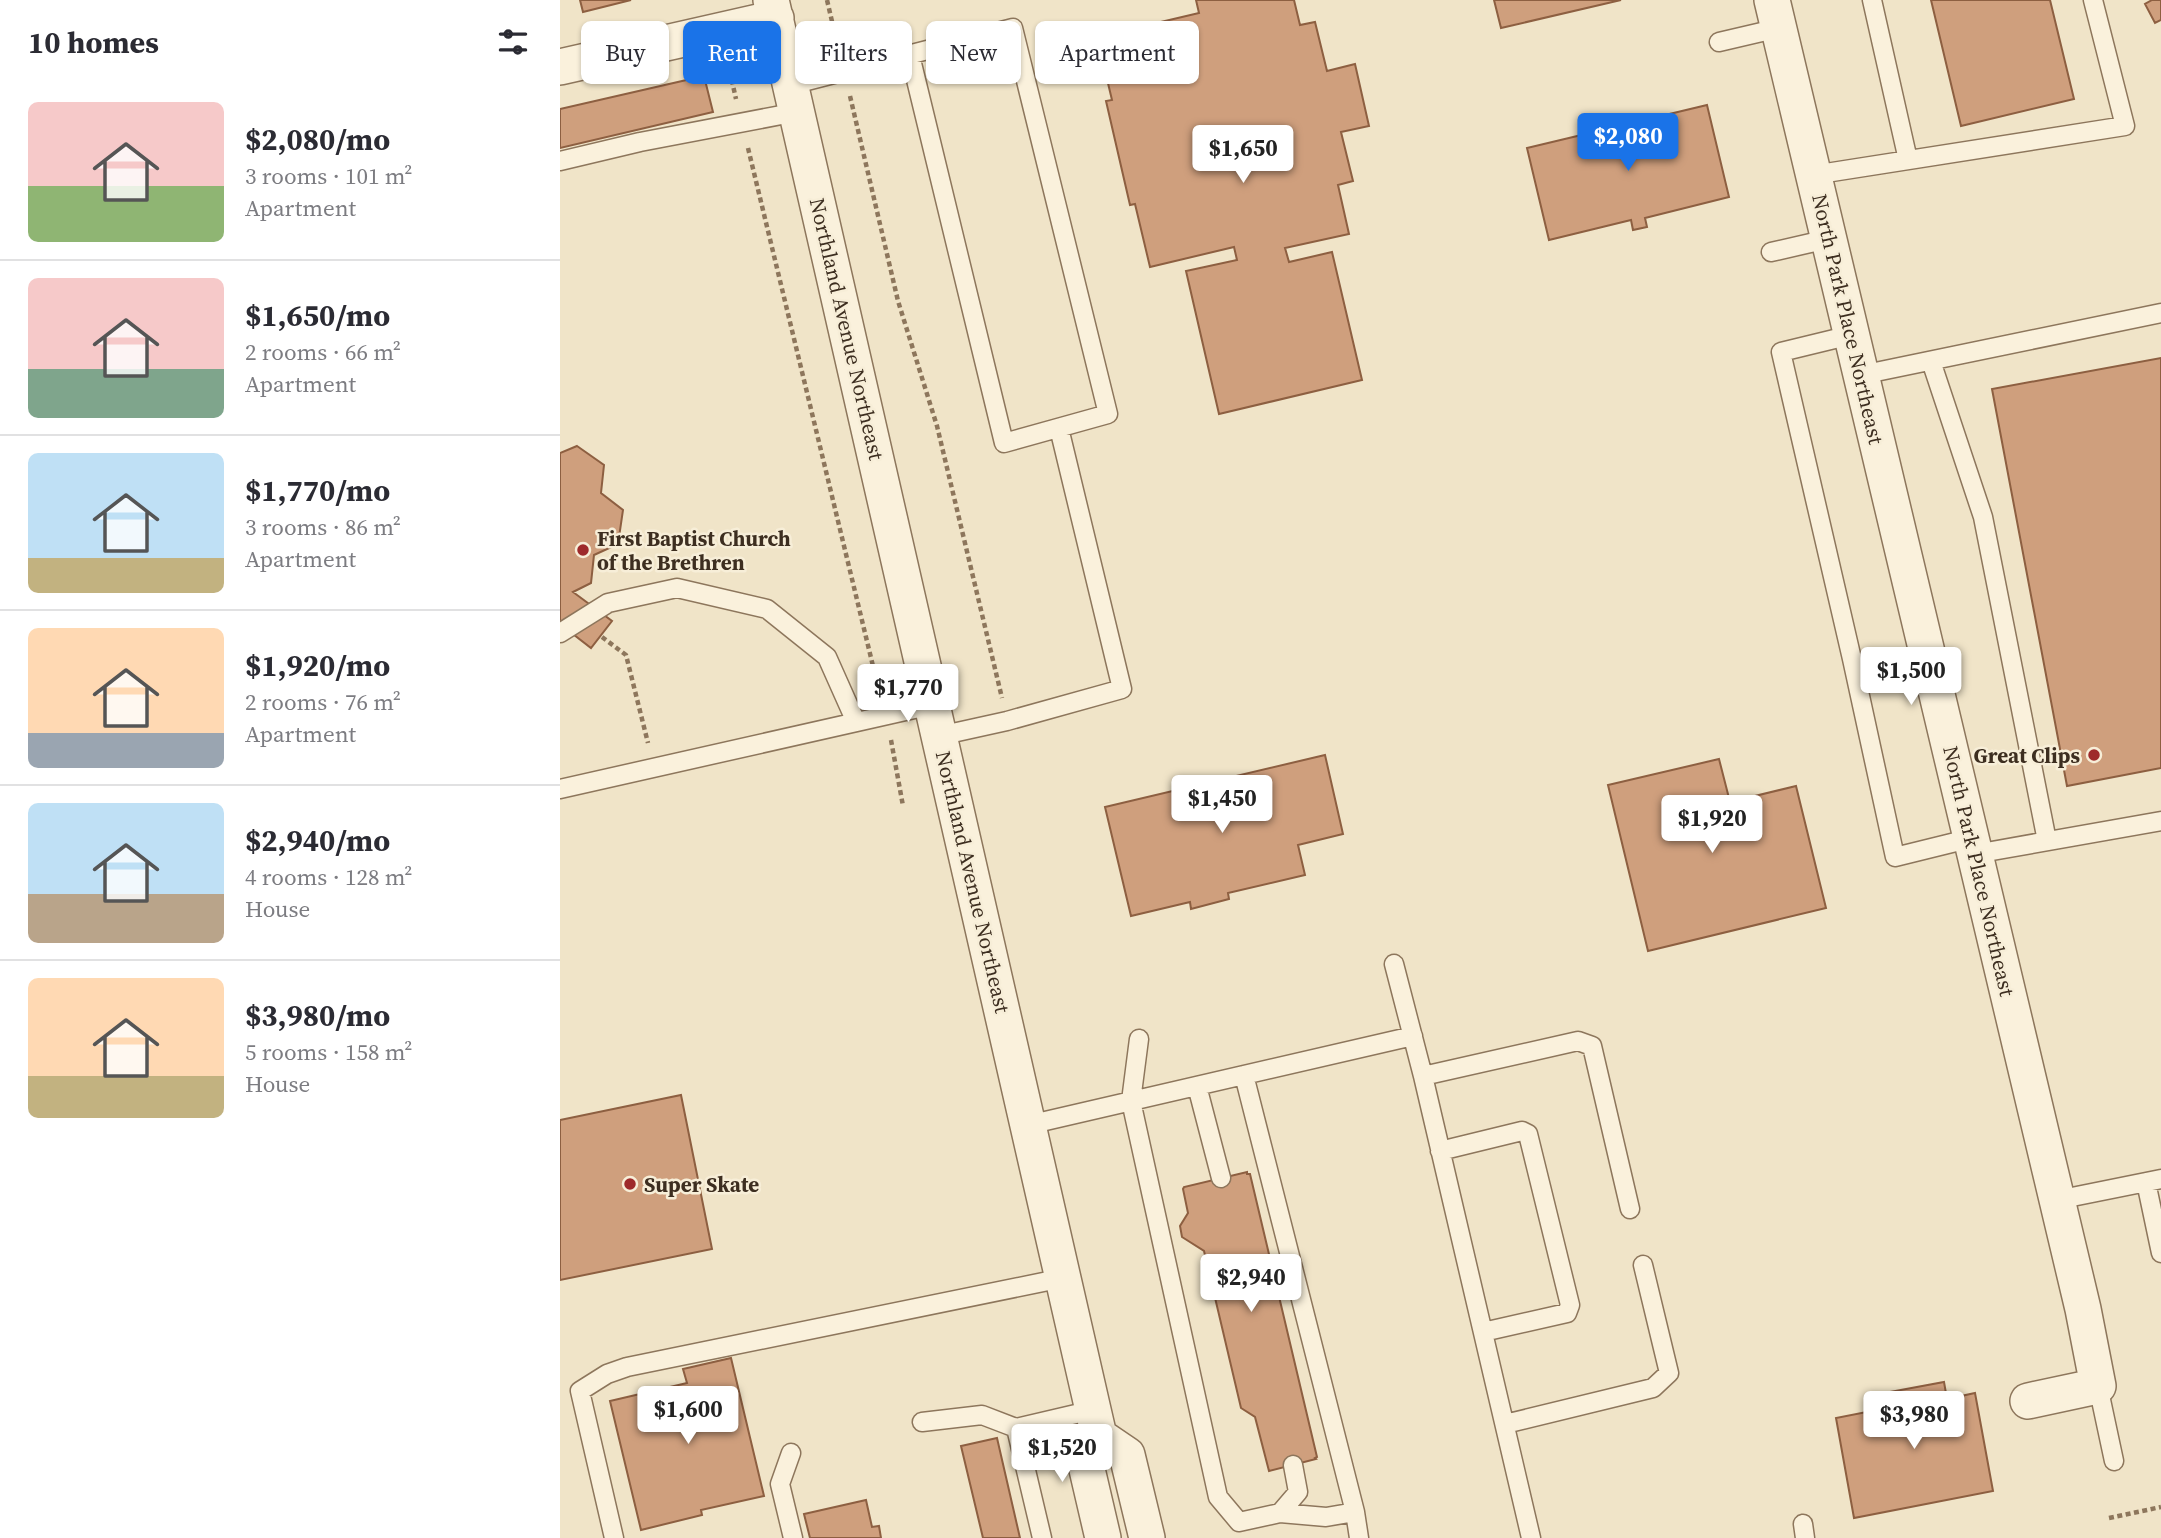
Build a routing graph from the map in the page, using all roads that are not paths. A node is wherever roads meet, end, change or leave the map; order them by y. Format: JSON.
{"nodes":[{"id":1,"x":1872,"y":0,"type":"edge"},
{"id":2,"x":2093,"y":0,"type":"edge"},
{"id":3,"x":774,"y":9,"type":"edge"},
{"id":4,"x":1776,"y":14,"type":"edge"},
{"id":5,"x":1719,"y":42,"type":"dead end"},
{"id":6,"x":912,"y":54,"type":"edge"},
{"id":7,"x":912,"y":63,"type":"edge"},
{"id":8,"x":560,"y":67,"type":"edge"},
{"id":9,"x":821,"y":84,"type":"edge"},
{"id":10,"x":794,"y":98,"type":"junction"},
{"id":11,"x":1908,"y":160,"type":"junction"},
{"id":12,"x":560,"y":161,"type":"edge"},
{"id":13,"x":1814,"y":175,"type":"junction"},
{"id":14,"x":1828,"y":239,"type":"junction"},
{"id":15,"x":1771,"y":253,"type":"dead end"},
{"id":16,"x":2161,"y":313,"type":"edge"},
{"id":17,"x":1851,"y":335,"type":"junction"},
{"id":18,"x":1931,"y":361,"type":"junction"},
{"id":19,"x":1861,"y":375,"type":"junction"},
{"id":20,"x":1059,"y":428,"type":"junction"},
{"id":21,"x":560,"y":633,"type":"edge"},
{"id":22,"x":936,"y":720,"type":"junction"},
{"id":23,"x":856,"y":722,"type":"junction"},
{"id":24,"x":560,"y":789,"type":"edge"},
{"id":25,"x":2161,"y":821,"type":"edge"},
{"id":26,"x":2047,"y":841,"type":"junction"},
{"id":27,"x":1973,"y":846,"type":"junction"},
{"id":28,"x":1394,"y":964,"type":"dead end"},
{"id":29,"x":1413,"y":1036,"type":"junction"},
{"id":30,"x":1139,"y":1039,"type":"dead end"},
{"id":31,"x":1244,"y":1075,"type":"junction"},
{"id":32,"x":1423,"y":1076,"type":"junction"},
{"id":33,"x":1197,"y":1086,"type":"junction"},
{"id":34,"x":1130,"y":1101,"type":"junction"},
{"id":35,"x":1028,"y":1125,"type":"junction"},
{"id":36,"x":1440,"y":1151,"type":"junction"},
{"id":37,"x":1221,"y":1178,"type":"dead end"},
{"id":38,"x":2153,"y":1180,"type":"edge"},
{"id":39,"x":2057,"y":1200,"type":"junction"},
{"id":40,"x":1630,"y":1209,"type":"dead end"},
{"id":41,"x":2161,"y":1252,"type":"edge"},
{"id":42,"x":1643,"y":1265,"type":"dead end"},
{"id":43,"x":1063,"y":1278,"type":"junction"},
{"id":44,"x":1482,"y":1332,"type":"junction"},
{"id":45,"x":2098,"y":1386,"type":"junction"},
{"id":46,"x":2028,"y":1401,"type":"dead end"},
{"id":47,"x":922,"y":1422,"type":"dead end"},
{"id":48,"x":1096,"y":1423,"type":"junction"},
{"id":49,"x":1505,"y":1424,"type":"junction"},
{"id":50,"x":1016,"y":1428,"type":"junction"},
{"id":51,"x":791,"y":1453,"type":"dead end"},
{"id":52,"x":2114,"y":1461,"type":"dead end"},
{"id":53,"x":1293,"y":1465,"type":"dead end"},
{"id":54,"x":1355,"y":1512,"type":"junction"},
{"id":55,"x":1280,"y":1513,"type":"junction"},
{"id":56,"x":614,"y":1538,"type":"edge"},
{"id":57,"x":793,"y":1538,"type":"edge"},
{"id":58,"x":1042,"y":1538,"type":"edge"},
{"id":59,"x":1103,"y":1538,"type":"edge"},
{"id":60,"x":1147,"y":1538,"type":"edge"},
{"id":61,"x":1359,"y":1538,"type":"edge"},
{"id":62,"x":1531,"y":1538,"type":"edge"}],
"edges":[{"from":1,"to":11,"type":"lane"},
{"from":2,"to":11,"type":"lane"},
{"from":3,"to":8,"type":"street"},
{"from":3,"to":10,"type":"street","name":"Northland Avenue Northeast"},
{"from":4,"to":5,"type":"lane"},
{"from":4,"to":13,"type":"street","name":"North Park Place Northeast"},
{"from":6,"to":20,"type":"lane"},
{"from":7,"to":20,"type":"lane"},
{"from":9,"to":10,"type":"lane"},
{"from":10,"to":12,"type":"lane"},
{"from":10,"to":22,"type":"street","name":"Northland Avenue Northeast"},
{"from":11,"to":13,"type":"lane"},
{"from":13,"to":14,"type":"street","name":"North Park Place Northeast"},
{"from":14,"to":15,"type":"lane"},
{"from":14,"to":17,"type":"street","name":"North Park Place Northeast"},
{"from":16,"to":18,"type":"lane"},
{"from":17,"to":19,"type":"street","name":"North Park Place Northeast"},
{"from":17,"to":27,"type":"lane"},
{"from":18,"to":19,"type":"lane"},
{"from":18,"to":26,"type":"lane"},
{"from":19,"to":27,"type":"street","name":"North Park Place Northeast"},
{"from":20,"to":22,"type":"lane"},
{"from":21,"to":23,"type":"lane"},
{"from":22,"to":23,"type":"lane"},
{"from":22,"to":35,"type":"street","name":"Northland Avenue Northeast"},
{"from":23,"to":24,"type":"lane"},
{"from":25,"to":26,"type":"lane"},
{"from":26,"to":27,"type":"lane"},
{"from":27,"to":39,"type":"street","name":"North Park Place Northeast"},
{"from":28,"to":29,"type":"lane"},
{"from":29,"to":31,"type":"lane"},
{"from":29,"to":32,"type":"lane"},
{"from":30,"to":34,"type":"lane"},
{"from":31,"to":33,"type":"lane"},
{"from":31,"to":54,"type":"lane"},
{"from":32,"to":36,"type":"lane"},
{"from":32,"to":40,"type":"lane"},
{"from":33,"to":34,"type":"lane"},
{"from":33,"to":37,"type":"lane"},
{"from":34,"to":35,"type":"lane"},
{"from":34,"to":55,"type":"lane"},
{"from":35,"to":43,"type":"street","name":"Northland Avenue Northeast"},
{"from":36,"to":44,"type":"lane"},
{"from":36,"to":44,"type":"lane"},
{"from":38,"to":39,"type":"lane"},
{"from":38,"to":41,"type":"lane"},
{"from":39,"to":45,"type":"street","name":"North Park Place Northeast"},
{"from":42,"to":49,"type":"lane"},
{"from":43,"to":48,"type":"street","name":"Northland Avenue Northeast"},
{"from":43,"to":56,"type":"lane"},
{"from":44,"to":49,"type":"lane"},
{"from":45,"to":46,"type":"street"},
{"from":45,"to":52,"type":"lane"},
{"from":47,"to":50,"type":"lane"},
{"from":48,"to":50,"type":"lane"},
{"from":48,"to":59,"type":"street"},
{"from":48,"to":60,"type":"street"},
{"from":49,"to":62,"type":"lane"},
{"from":50,"to":58,"type":"lane"},
{"from":51,"to":57,"type":"lane"},
{"from":53,"to":55,"type":"lane"},
{"from":54,"to":55,"type":"lane"},
{"from":54,"to":61,"type":"lane"}]}
